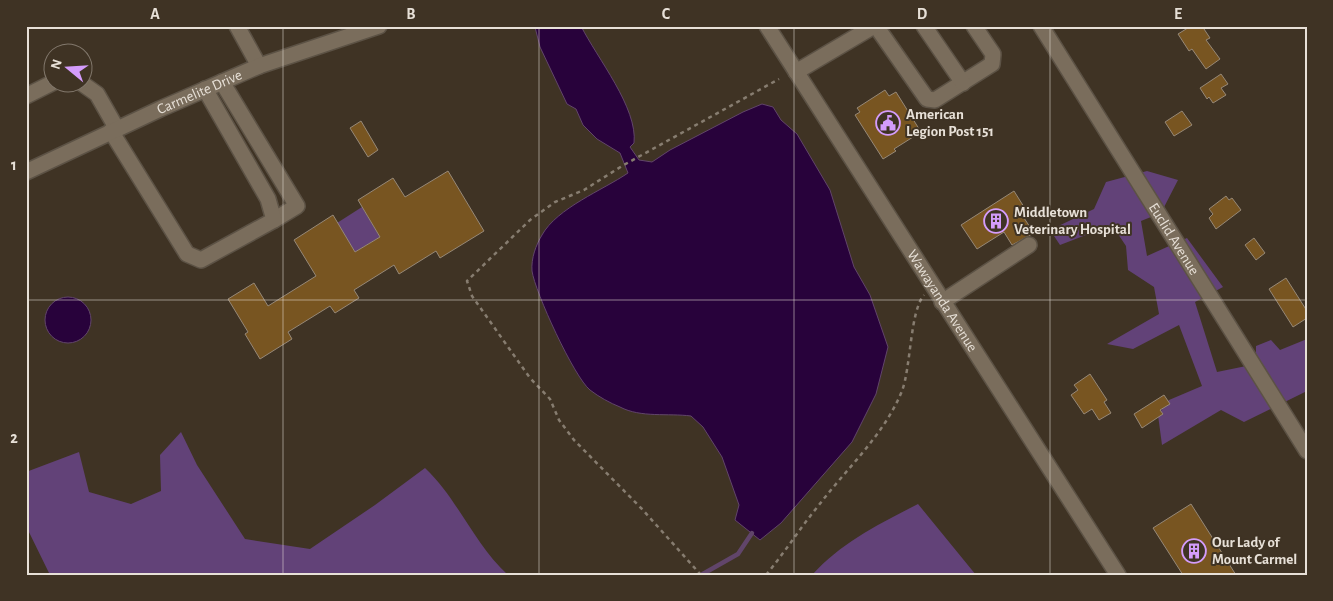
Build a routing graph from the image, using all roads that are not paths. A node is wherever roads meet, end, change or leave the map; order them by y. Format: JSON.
{"nodes":[{"id":1,"x":237,"y":26,"type":"edge"},
{"id":2,"x":379,"y":26,"type":"edge"},
{"id":3,"x":768,"y":26,"type":"edge"},
{"id":4,"x":875,"y":26,"type":"edge"},
{"id":5,"x":924,"y":26,"type":"edge"},
{"id":6,"x":974,"y":26,"type":"edge"},
{"id":7,"x":1041,"y":26,"type":"edge"},
{"id":8,"x":260,"y":66,"type":"junction"},
{"id":9,"x":796,"y":72,"type":"junction"},
{"id":10,"x":222,"y":82,"type":"junction"},
{"id":11,"x":963,"y":83,"type":"junction"},
{"id":12,"x":42,"y":88,"type":"edge"},
{"id":13,"x":92,"y":90,"type":"edge"},
{"id":14,"x":205,"y":90,"type":"junction"},
{"id":15,"x":26,"y":96,"type":"edge"},
{"id":16,"x":114,"y":130,"type":"junction"},
{"id":17,"x":26,"y":172,"type":"edge"},
{"id":18,"x":274,"y":220,"type":"junction"},
{"id":19,"x":1029,"y":245,"type":"dead end"},
{"id":20,"x":942,"y":302,"type":"junction"},
{"id":21,"x":1307,"y":451,"type":"edge"},
{"id":22,"x":1118,"y":575,"type":"edge"}],
"edges":[{"from":1,"to":8,"type":"street"},
{"from":2,"to":8,"type":"street","name":"Carmelite Drive"},
{"from":3,"to":9,"type":"street","name":"Wawayanda Avenue"},
{"from":4,"to":9,"type":"street"},
{"from":4,"to":11,"type":"street"},
{"from":5,"to":11,"type":"street"},
{"from":6,"to":11,"type":"street"},
{"from":7,"to":21,"type":"street","name":"Euclid Avenue"},
{"from":8,"to":10,"type":"street","name":"Carmelite Drive"},
{"from":9,"to":20,"type":"street","name":"Wawayanda Avenue"},
{"from":10,"to":14,"type":"street","name":"Carmelite Drive"},
{"from":10,"to":18,"type":"street"},
{"from":12,"to":15,"type":"street"},
{"from":13,"to":16,"type":"street"},
{"from":14,"to":16,"type":"street","name":"Carmelite Drive"},
{"from":14,"to":18,"type":"street"},
{"from":16,"to":17,"type":"street","name":"Carmelite Drive"},
{"from":16,"to":18,"type":"street"},
{"from":19,"to":20,"type":"street"},
{"from":20,"to":22,"type":"street","name":"Wawayanda Avenue"}]}
